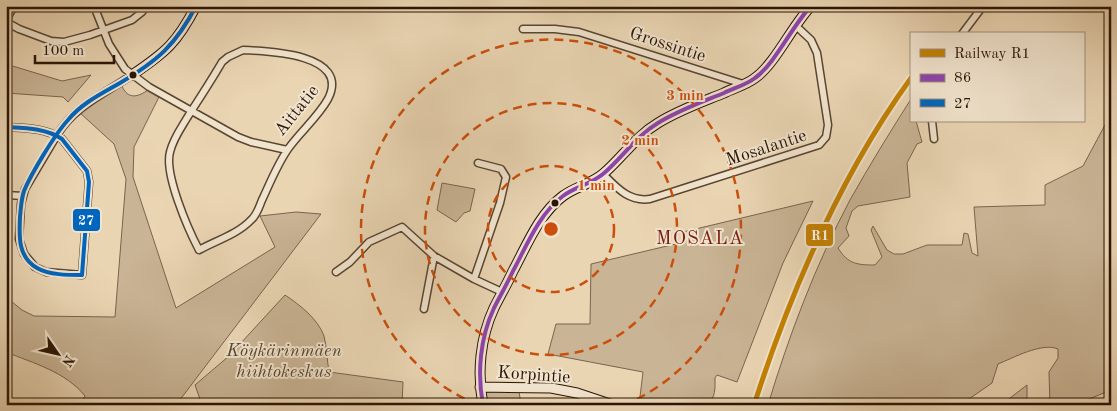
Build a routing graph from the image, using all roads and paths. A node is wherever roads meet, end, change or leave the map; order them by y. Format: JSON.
{"nodes":[{"id":1,"x":16,"y":6,"type":"edge"},
{"id":2,"x":94,"y":6,"type":"edge"},
{"id":3,"x":146,"y":6,"type":"edge"},
{"id":4,"x":196,"y":6,"type":"edge"},
{"id":5,"x":811,"y":6,"type":"edge"},
{"id":6,"x":983,"y":6,"type":"edge"},
{"id":7,"x":795,"y":26,"type":"junction"},
{"id":8,"x":523,"y":29,"type":"dead end"},
{"id":9,"x":104,"y":30,"type":"junction"},
{"id":10,"x":964,"y":32,"type":"edge"},
{"id":11,"x":132,"y":75,"type":"junction"},
{"id":12,"x":743,"y":84,"type":"junction"},
{"id":13,"x":192,"y":111,"type":"junction"},
{"id":14,"x":932,"y":122,"type":"edge"},
{"id":15,"x":6,"y":127,"type":"edge"},
{"id":16,"x":57,"y":135,"type":"junction"},
{"id":17,"x":934,"y":139,"type":"dead end"},
{"id":18,"x":287,"y":150,"type":"junction"},
{"id":19,"x":478,"y":162,"type":"dead end"},
{"id":20,"x":603,"y":174,"type":"junction"},
{"id":21,"x":6,"y":195,"type":"edge"},
{"id":22,"x":23,"y":196,"type":"junction"},
{"id":23,"x":434,"y":256,"type":"junction"},
{"id":24,"x":336,"y":272,"type":"dead end"},
{"id":25,"x":474,"y":279,"type":"junction"},
{"id":26,"x":502,"y":292,"type":"junction"},
{"id":27,"x":424,"y":309,"type":"dead end"},
{"id":28,"x":480,"y":387,"type":"junction"},
{"id":29,"x":483,"y":405,"type":"edge"},
{"id":30,"x":613,"y":405,"type":"edge"}],
"edges":[{"from":1,"to":9,"type":"street"},
{"from":2,"to":9,"type":"street","name":"Aittatie"},
{"from":3,"to":9,"type":"street"},
{"from":4,"to":11,"type":"street"},
{"from":5,"to":7,"type":"street"},
{"from":6,"to":10,"type":"street"},
{"from":7,"to":12,"type":"street"},
{"from":7,"to":20,"type":"street","name":"Mosalantie"},
{"from":8,"to":12,"type":"street","name":"Grossintie"},
{"from":9,"to":11,"type":"street","name":"Aittatie"},
{"from":11,"to":13,"type":"street","name":"Aittatie"},
{"from":11,"to":16,"type":"street"},
{"from":12,"to":20,"type":"street"},
{"from":13,"to":18,"type":"street","name":"Aittatie"},
{"from":13,"to":18,"type":"street","name":"Aittatie"},
{"from":13,"to":18,"type":"street"},
{"from":14,"to":17,"type":"street"},
{"from":15,"to":16,"type":"street"},
{"from":16,"to":22,"type":"street"},
{"from":16,"to":22,"type":"street"},
{"from":19,"to":25,"type":"street"},
{"from":20,"to":26,"type":"street"},
{"from":21,"to":22,"type":"street"},
{"from":23,"to":24,"type":"street"},
{"from":23,"to":25,"type":"street"},
{"from":23,"to":27,"type":"street"},
{"from":25,"to":26,"type":"street"},
{"from":26,"to":28,"type":"street"},
{"from":28,"to":29,"type":"street"},
{"from":28,"to":30,"type":"street","name":"Korpintie"}]}
